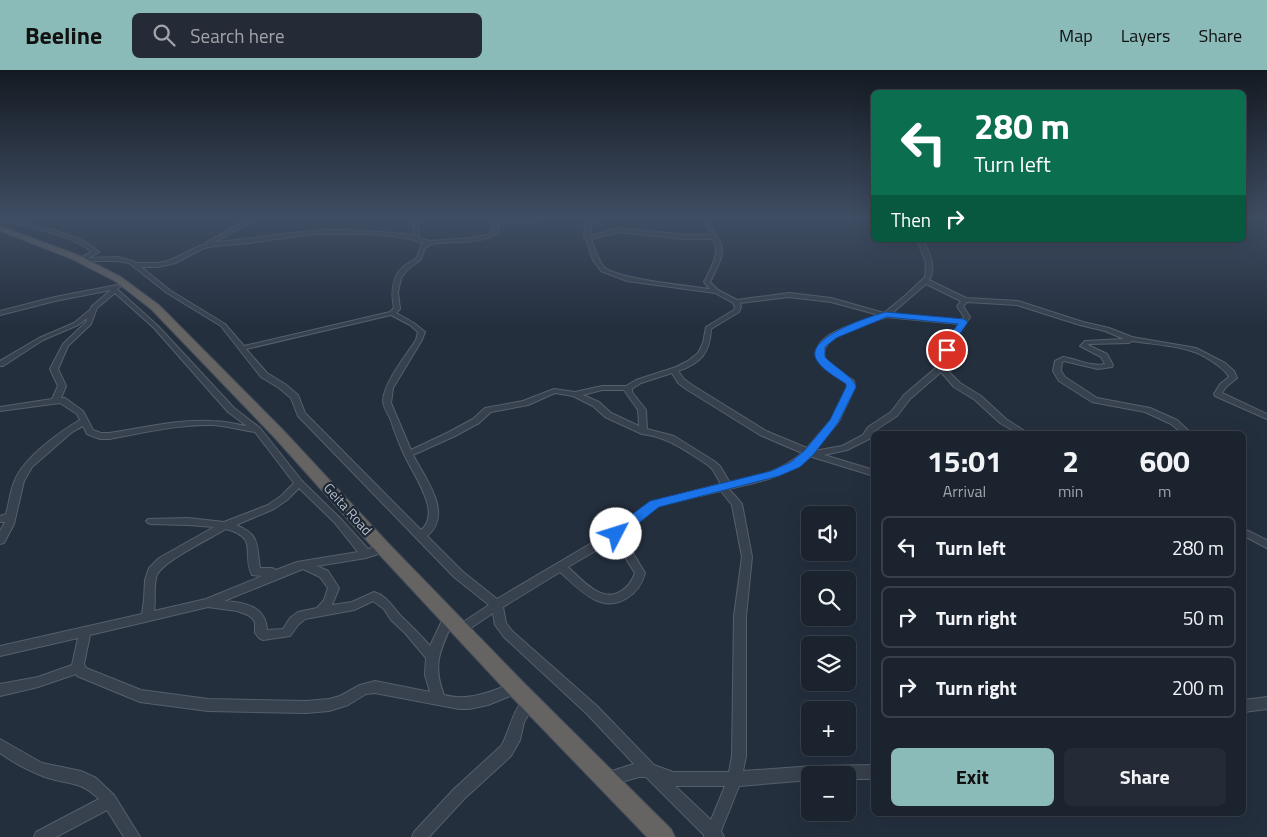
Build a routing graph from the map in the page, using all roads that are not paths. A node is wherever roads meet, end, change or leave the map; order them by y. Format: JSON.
{"nodes":[{"id":1,"x":67,"y":253,"type":"edge"},
{"id":2,"x":190,"y":253,"type":"edge"},
{"id":3,"x":197,"y":253,"type":"edge"},
{"id":4,"x":421,"y":253,"type":"edge"},
{"id":5,"x":593,"y":253,"type":"edge"},
{"id":6,"x":719,"y":253,"type":"edge"},
{"id":7,"x":926,"y":253,"type":"edge"},
{"id":8,"x":81,"y":259,"type":"junction"},
{"id":9,"x":169,"y":263,"type":"junction"},
{"id":10,"x":137,"y":265,"type":"junction"},
{"id":11,"x":925,"y":281,"type":"junction"},
{"id":12,"x":118,"y":288,"type":"junction"},
{"id":13,"x":716,"y":292,"type":"junction"},
{"id":14,"x":965,"y":300,"type":"junction"},
{"id":15,"x":736,"y":302,"type":"junction"},
{"id":16,"x":91,"y":312,"type":"junction"},
{"id":17,"x":0,"y":313,"type":"edge"},
{"id":18,"x":392,"y":314,"type":"junction"},
{"id":19,"x":886,"y":315,"type":"junction"},
{"id":20,"x":964,"y":322,"type":"junction"},
{"id":21,"x":1136,"y":341,"type":"junction"},
{"id":22,"x":242,"y":348,"type":"junction"},
{"id":23,"x":948,"y":359,"type":"junction"},
{"id":24,"x":0,"y":364,"type":"edge"},
{"id":25,"x":940,"y":368,"type":"junction"},
{"id":26,"x":674,"y":370,"type":"junction"},
{"id":27,"x":952,"y":380,"type":"junction"},
{"id":28,"x":628,"y":388,"type":"junction"},
{"id":29,"x":575,"y":394,"type":"junction"},
{"id":30,"x":56,"y":400,"type":"junction"},
{"id":31,"x":0,"y":409,"type":"edge"},
{"id":32,"x":1267,"y":417,"type":"edge"},
{"id":33,"x":83,"y":422,"type":"junction"},
{"id":34,"x":257,"y":430,"type":"junction"},
{"id":35,"x":1020,"y":431,"type":"edge"},
{"id":36,"x":1184,"y":431,"type":"edge"},
{"id":37,"x":645,"y":432,"type":"junction"},
{"id":38,"x":408,"y":454,"type":"junction"},
{"id":39,"x":812,"y":454,"type":"junction"},
{"id":40,"x":871,"y":472,"type":"edge"},
{"id":41,"x":299,"y":483,"type":"junction"},
{"id":42,"x":724,"y":487,"type":"junction"},
{"id":43,"x":11,"y":517,"type":"junction"},
{"id":44,"x":0,"y":519,"type":"edge"},
{"id":45,"x":151,"y":521,"type":"dead end"},
{"id":46,"x":223,"y":526,"type":"junction"},
{"id":47,"x":1246,"y":533,"type":"edge"},
{"id":48,"x":616,"y":534,"type":"junction"},
{"id":49,"x":420,"y":536,"type":"junction"},
{"id":50,"x":0,"y":540,"type":"edge"},
{"id":51,"x":1267,"y":544,"type":"edge"},
{"id":52,"x":383,"y":548,"type":"junction"},
{"id":53,"x":366,"y":554,"type":"junction"},
{"id":54,"x":304,"y":565,"type":"junction"},
{"id":55,"x":561,"y":566,"type":"junction"},
{"id":56,"x":280,"y":572,"type":"junction"},
{"id":57,"x":208,"y":603,"type":"junction"},
{"id":58,"x":497,"y":605,"type":"junction"},
{"id":59,"x":320,"y":613,"type":"junction"},
{"id":60,"x":147,"y":617,"type":"junction"},
{"id":61,"x":449,"y":617,"type":"junction"},
{"id":62,"x":460,"y":629,"type":"junction"},
{"id":63,"x":85,"y":632,"type":"junction"},
{"id":64,"x":0,"y":651,"type":"edge"},
{"id":65,"x":432,"y":655,"type":"junction"},
{"id":66,"x":78,"y":668,"type":"junction"},
{"id":67,"x":516,"y":688,"type":"junction"},
{"id":68,"x":0,"y":690,"type":"edge"},
{"id":69,"x":439,"y":699,"type":"junction"},
{"id":70,"x":530,"y":702,"type":"junction"},
{"id":71,"x":1267,"y":702,"type":"edge"},
{"id":72,"x":1246,"y":706,"type":"edge"},
{"id":73,"x":0,"y":745,"type":"edge"},
{"id":74,"x":649,"y":770,"type":"junction"},
{"id":75,"x":871,"y":772,"type":"edge"},
{"id":76,"x":735,"y":779,"type":"junction"},
{"id":77,"x":606,"y":780,"type":"junction"},
{"id":78,"x":109,"y":801,"type":"junction"},
{"id":79,"x":713,"y":836,"type":"edge"},
{"id":80,"x":41,"y":837,"type":"edge"},
{"id":81,"x":133,"y":837,"type":"edge"},
{"id":82,"x":419,"y":837,"type":"edge"},
{"id":83,"x":663,"y":837,"type":"edge"}],
"edges":[{"from":1,"to":8,"type":"highway","name":"Geita Road"},
{"from":2,"to":9,"type":"street"},
{"from":3,"to":9,"type":"street"},
{"from":4,"to":18,"type":"street"},
{"from":5,"to":13,"type":"street"},
{"from":6,"to":13,"type":"street"},
{"from":7,"to":11,"type":"street"},
{"from":8,"to":10,"type":"street"},
{"from":8,"to":12,"type":"highway","name":"Geita Road"},
{"from":9,"to":10,"type":"street"},
{"from":10,"to":22,"type":"street"},
{"from":11,"to":14,"type":"street"},
{"from":11,"to":19,"type":"street"},
{"from":12,"to":16,"type":"street"},
{"from":12,"to":17,"type":"street"},
{"from":12,"to":34,"type":"street"},
{"from":12,"to":52,"type":"highway","name":"Geita Road"},
{"from":13,"to":15,"type":"street"},
{"from":14,"to":20,"type":"street"},
{"from":14,"to":21,"type":"street"},
{"from":15,"to":19,"type":"street"},
{"from":15,"to":26,"type":"street"},
{"from":16,"to":24,"type":"street"},
{"from":16,"to":30,"type":"street"},
{"from":18,"to":22,"type":"street"},
{"from":18,"to":38,"type":"street"},
{"from":19,"to":20,"type":"street"},
{"from":19,"to":39,"type":"street"},
{"from":20,"to":23,"type":"street"},
{"from":21,"to":32,"type":"street"},
{"from":21,"to":36,"type":"street"},
{"from":22,"to":49,"type":"street"},
{"from":23,"to":25,"type":"street"},
{"from":23,"to":27,"type":"street"},
{"from":25,"to":27,"type":"street"},
{"from":25,"to":39,"type":"street"},
{"from":26,"to":28,"type":"street"},
{"from":26,"to":39,"type":"street"},
{"from":27,"to":35,"type":"street"},
{"from":28,"to":29,"type":"street"},
{"from":28,"to":37,"type":"street"},
{"from":29,"to":37,"type":"street"},
{"from":29,"to":38,"type":"street"},
{"from":30,"to":31,"type":"street"},
{"from":30,"to":33,"type":"street"},
{"from":33,"to":34,"type":"street"},
{"from":33,"to":43,"type":"street"},
{"from":34,"to":41,"type":"street"},
{"from":37,"to":42,"type":"street"},
{"from":38,"to":49,"type":"street"},
{"from":39,"to":40,"type":"street"},
{"from":39,"to":42,"type":"street"},
{"from":41,"to":46,"type":"street"},
{"from":41,"to":53,"type":"street"},
{"from":42,"to":48,"type":"street"},
{"from":42,"to":76,"type":"street"},
{"from":43,"to":44,"type":"street"},
{"from":43,"to":50,"type":"street"},
{"from":45,"to":46,"type":"street"},
{"from":46,"to":56,"type":"street"},
{"from":46,"to":60,"type":"street"},
{"from":47,"to":51,"type":"street"},
{"from":48,"to":55,"type":"street"},
{"from":48,"to":55,"type":"street"},
{"from":49,"to":58,"type":"street"},
{"from":52,"to":53,"type":"street"},
{"from":52,"to":61,"type":"highway","name":"Geita Road"},
{"from":53,"to":54,"type":"street"},
{"from":54,"to":56,"type":"street"},
{"from":54,"to":59,"type":"street"},
{"from":55,"to":58,"type":"street"},
{"from":56,"to":57,"type":"street"},
{"from":57,"to":59,"type":"street"},
{"from":57,"to":60,"type":"street"},
{"from":58,"to":62,"type":"street"},
{"from":58,"to":74,"type":"street"},
{"from":59,"to":65,"type":"street"},
{"from":60,"to":63,"type":"street"},
{"from":61,"to":62,"type":"highway","name":"Geita Road"},
{"from":61,"to":65,"type":"street"},
{"from":62,"to":67,"type":"highway","name":"Geita Road"},
{"from":63,"to":64,"type":"street"},
{"from":63,"to":66,"type":"street"},
{"from":65,"to":69,"type":"street"},
{"from":66,"to":68,"type":"street"},
{"from":66,"to":69,"type":"street"},
{"from":67,"to":69,"type":"street"},
{"from":67,"to":70,"type":"highway","name":"Geita Road"},
{"from":70,"to":77,"type":"highway","name":"Geita Road"},
{"from":70,"to":82,"type":"street"},
{"from":71,"to":72,"type":"street"},
{"from":73,"to":78,"type":"street"},
{"from":74,"to":76,"type":"street"},
{"from":74,"to":77,"type":"street"},
{"from":74,"to":79,"type":"street"},
{"from":75,"to":76,"type":"street"},
{"from":76,"to":79,"type":"street"},
{"from":77,"to":83,"type":"highway","name":"Geita Road"},
{"from":78,"to":80,"type":"street"},
{"from":78,"to":81,"type":"street"}]}
